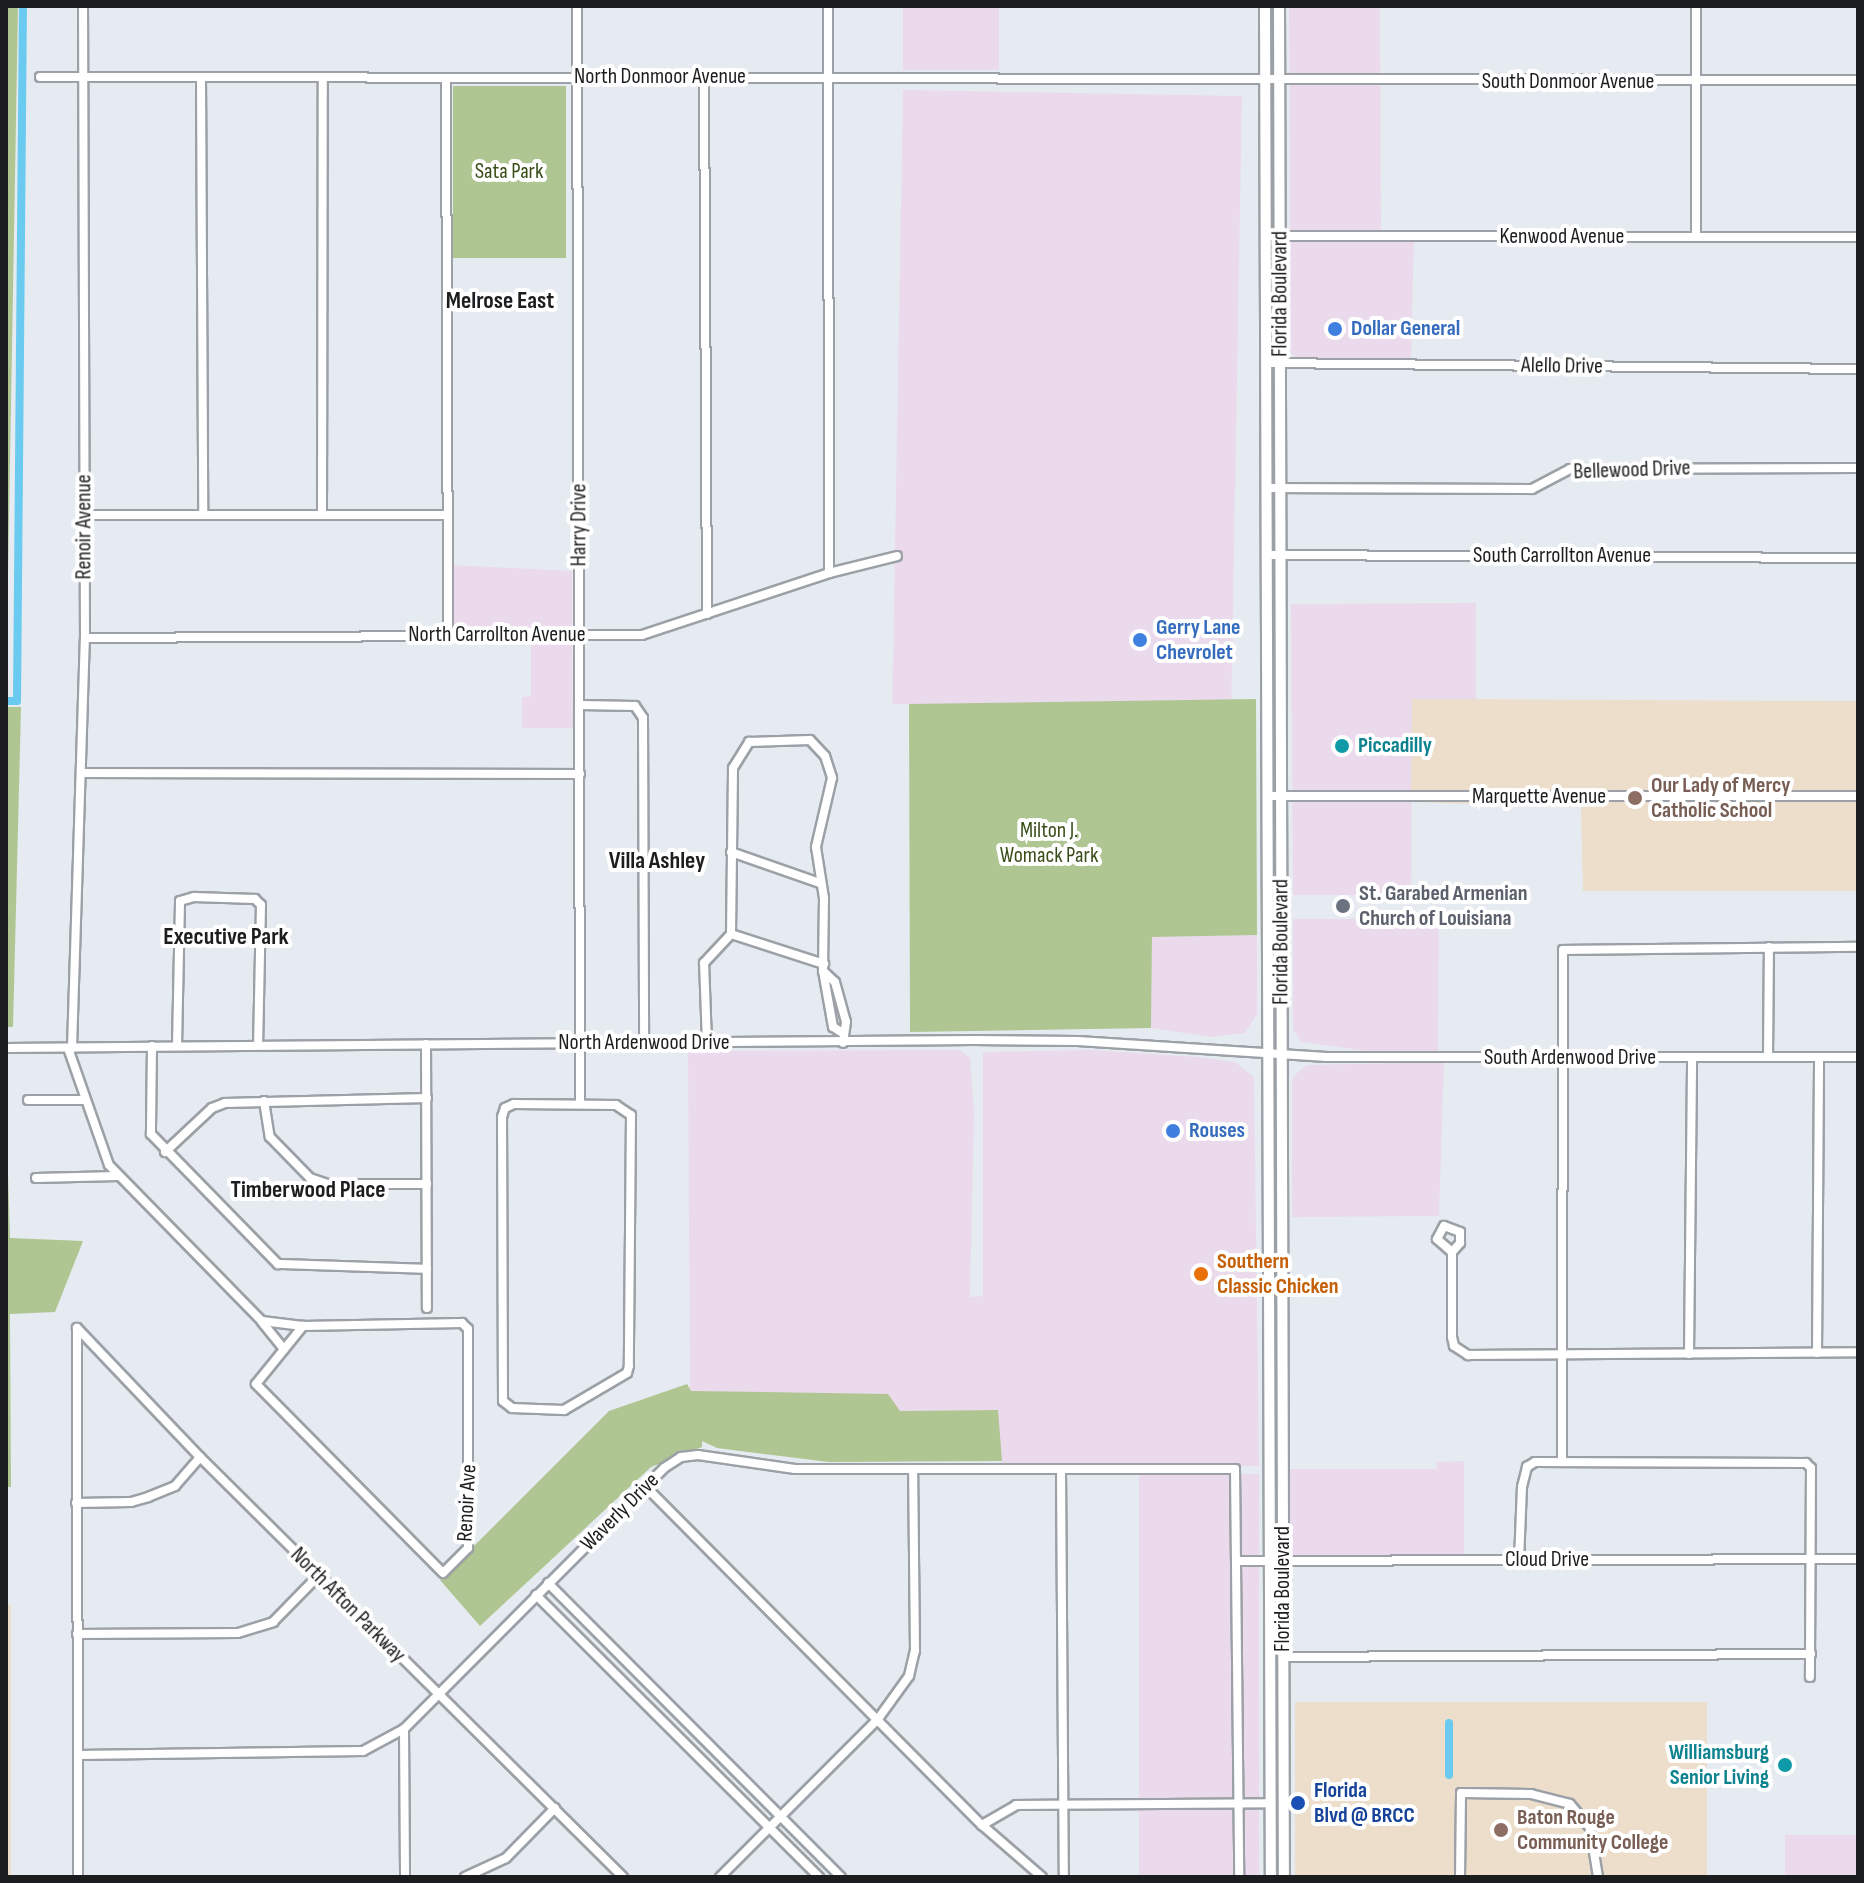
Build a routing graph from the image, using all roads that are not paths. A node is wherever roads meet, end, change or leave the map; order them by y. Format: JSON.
{"nodes":[{"id":1,"x":83,"y":6,"type":"edge"},
{"id":2,"x":577,"y":6,"type":"edge"},
{"id":3,"x":828,"y":6,"type":"edge"},
{"id":4,"x":1279,"y":6,"type":"edge"},
{"id":5,"x":1696,"y":6,"type":"edge"},
{"id":6,"x":1265,"y":10,"type":"edge"},
{"id":7,"x":1279,"y":53,"type":"junction"},
{"id":8,"x":828,"y":75,"type":"junction"},
{"id":9,"x":40,"y":77,"type":"dead end"},
{"id":10,"x":577,"y":77,"type":"junction"},
{"id":11,"x":704,"y":77,"type":"junction"},
{"id":12,"x":84,"y":78,"type":"junction"},
{"id":13,"x":323,"y":78,"type":"junction"},
{"id":14,"x":446,"y":78,"type":"junction"},
{"id":15,"x":201,"y":79,"type":"junction"},
{"id":16,"x":1858,"y":80,"type":"edge"},
{"id":17,"x":1696,"y":81,"type":"junction"},
{"id":18,"x":1266,"y":82,"type":"junction"},
{"id":19,"x":1279,"y":82,"type":"junction"},
{"id":20,"x":1266,"y":236,"type":"junction"},
{"id":21,"x":1279,"y":237,"type":"junction"},
{"id":22,"x":1696,"y":237,"type":"junction"},
{"id":23,"x":1858,"y":237,"type":"edge"},
{"id":24,"x":1266,"y":363,"type":"junction"},
{"id":25,"x":1280,"y":363,"type":"junction"},
{"id":26,"x":1858,"y":369,"type":"edge"},
{"id":27,"x":1858,"y":468,"type":"edge"},
{"id":28,"x":1280,"y":487,"type":"junction"},
{"id":29,"x":1267,"y":488,"type":"junction"},
{"id":30,"x":203,"y":514,"type":"junction"},
{"id":31,"x":322,"y":514,"type":"junction"},
{"id":32,"x":84,"y":515,"type":"junction"},
{"id":33,"x":447,"y":515,"type":"junction"},
{"id":34,"x":1266,"y":555,"type":"junction"},
{"id":35,"x":1280,"y":555,"type":"junction"},
{"id":36,"x":897,"y":556,"type":"dead end"},
{"id":37,"x":1858,"y":558,"type":"edge"},
{"id":38,"x":829,"y":573,"type":"junction"},
{"id":39,"x":707,"y":614,"type":"junction"},
{"id":40,"x":579,"y":635,"type":"junction"},
{"id":41,"x":448,"y":636,"type":"junction"},
{"id":42,"x":85,"y":638,"type":"junction"},
{"id":43,"x":580,"y":705,"type":"junction"},
{"id":44,"x":1268,"y":713,"type":"junction"},
{"id":45,"x":1281,"y":714,"type":"junction"},
{"id":46,"x":82,"y":773,"type":"junction"},
{"id":47,"x":580,"y":774,"type":"junction"},
{"id":48,"x":1268,"y":796,"type":"junction"},
{"id":49,"x":1858,"y":796,"type":"edge"},
{"id":50,"x":1281,"y":797,"type":"junction"},
{"id":51,"x":731,"y":852,"type":"junction"},
{"id":52,"x":820,"y":883,"type":"junction"},
{"id":53,"x":731,"y":934,"type":"junction"},
{"id":54,"x":1769,"y":947,"type":"junction"},
{"id":55,"x":1858,"y":947,"type":"edge"},
{"id":56,"x":824,"y":968,"type":"junction"},
{"id":57,"x":581,"y":1043,"type":"junction"},
{"id":58,"x":644,"y":1043,"type":"junction"},
{"id":59,"x":707,"y":1043,"type":"junction"},
{"id":60,"x":843,"y":1043,"type":"junction"},
{"id":61,"x":426,"y":1044,"type":"junction"},
{"id":62,"x":258,"y":1045,"type":"junction"},
{"id":63,"x":152,"y":1046,"type":"junction"},
{"id":64,"x":177,"y":1046,"type":"junction"},
{"id":65,"x":6,"y":1048,"type":"edge"},
{"id":66,"x":70,"y":1048,"type":"junction"},
{"id":67,"x":1268,"y":1055,"type":"junction"},
{"id":68,"x":1282,"y":1056,"type":"junction"},
{"id":69,"x":1768,"y":1057,"type":"junction"},
{"id":70,"x":1819,"y":1057,"type":"junction"},
{"id":71,"x":1858,"y":1057,"type":"edge"},
{"id":72,"x":1692,"y":1058,"type":"junction"},
{"id":73,"x":1561,"y":1059,"type":"junction"},
{"id":74,"x":427,"y":1098,"type":"junction"},
{"id":75,"x":28,"y":1100,"type":"dead end"},
{"id":76,"x":85,"y":1100,"type":"junction"},
{"id":77,"x":264,"y":1101,"type":"junction"},
{"id":78,"x":580,"y":1104,"type":"junction"},
{"id":79,"x":165,"y":1152,"type":"junction"},
{"id":80,"x":118,"y":1176,"type":"junction"},
{"id":81,"x":36,"y":1178,"type":"dead end"},
{"id":82,"x":427,"y":1184,"type":"junction"},
{"id":83,"x":1269,"y":1223,"type":"junction"},
{"id":84,"x":1282,"y":1224,"type":"junction"},
{"id":85,"x":1452,"y":1252,"type":"dead end"},
{"id":86,"x":427,"y":1269,"type":"junction"},
{"id":87,"x":427,"y":1308,"type":"dead end"},
{"id":88,"x":262,"y":1321,"type":"junction"},
{"id":89,"x":303,"y":1326,"type":"junction"},
{"id":90,"x":284,"y":1349,"type":"junction"},
{"id":91,"x":1858,"y":1352,"type":"edge"},
{"id":92,"x":1563,"y":1353,"type":"junction"},
{"id":93,"x":1817,"y":1353,"type":"junction"},
{"id":94,"x":1689,"y":1354,"type":"junction"},
{"id":95,"x":200,"y":1457,"type":"junction"},
{"id":96,"x":1562,"y":1461,"type":"junction"},
{"id":97,"x":913,"y":1471,"type":"junction"},
{"id":98,"x":1061,"y":1472,"type":"junction"},
{"id":99,"x":646,"y":1487,"type":"junction"},
{"id":100,"x":76,"y":1503,"type":"junction"},
{"id":101,"x":1858,"y":1559,"type":"edge"},
{"id":102,"x":1811,"y":1560,"type":"junction"},
{"id":103,"x":1236,"y":1561,"type":"junction"},
{"id":104,"x":1270,"y":1561,"type":"junction"},
{"id":105,"x":1283,"y":1561,"type":"junction"},
{"id":106,"x":1519,"y":1561,"type":"junction"},
{"id":107,"x":319,"y":1575,"type":"junction"},
{"id":108,"x":548,"y":1583,"type":"junction"},
{"id":109,"x":536,"y":1595,"type":"junction"},
{"id":110,"x":77,"y":1634,"type":"junction"},
{"id":111,"x":1811,"y":1654,"type":"junction"},
{"id":112,"x":1283,"y":1657,"type":"junction"},
{"id":113,"x":1810,"y":1677,"type":"dead end"},
{"id":114,"x":437,"y":1694,"type":"junction"},
{"id":115,"x":878,"y":1719,"type":"junction"},
{"id":116,"x":404,"y":1729,"type":"junction"},
{"id":117,"x":1270,"y":1752,"type":"junction"},
{"id":118,"x":1283,"y":1752,"type":"junction"},
{"id":119,"x":78,"y":1755,"type":"junction"},
{"id":120,"x":1239,"y":1803,"type":"junction"},
{"id":121,"x":1271,"y":1803,"type":"junction"},
{"id":122,"x":1064,"y":1804,"type":"junction"},
{"id":123,"x":555,"y":1808,"type":"junction"},
{"id":124,"x":780,"y":1817,"type":"junction"},
{"id":125,"x":982,"y":1825,"type":"junction"},
{"id":126,"x":769,"y":1828,"type":"junction"},
{"id":127,"x":78,"y":1877,"type":"edge"},
{"id":128,"x":405,"y":1877,"type":"edge"},
{"id":129,"x":465,"y":1877,"type":"edge"},
{"id":130,"x":623,"y":1877,"type":"edge"},
{"id":131,"x":720,"y":1877,"type":"edge"},
{"id":132,"x":819,"y":1877,"type":"edge"},
{"id":133,"x":841,"y":1877,"type":"edge"},
{"id":134,"x":1042,"y":1877,"type":"edge"},
{"id":135,"x":1064,"y":1877,"type":"edge"},
{"id":136,"x":1239,"y":1877,"type":"edge"},
{"id":137,"x":1271,"y":1877,"type":"edge"},
{"id":138,"x":1284,"y":1877,"type":"edge"},
{"id":139,"x":1460,"y":1877,"type":"edge"},
{"id":140,"x":1598,"y":1877,"type":"edge"}],
"edges":[{"from":1,"to":12,"type":"street","name":"Renoir Avenue"},
{"from":2,"to":10,"type":"street","name":"Harry Drive"},
{"from":3,"to":8,"type":"street"},
{"from":4,"to":7,"type":"main road","name":"Florida Boulevard"},
{"from":5,"to":17,"type":"street"},
{"from":6,"to":7,"type":"main road"},
{"from":6,"to":18,"type":"main road","name":"Florida Boulevard"},
{"from":7,"to":19,"type":"main road","name":"Florida Boulevard"},
{"from":8,"to":11,"type":"street","name":"North Donmoor Avenue"},
{"from":8,"to":18,"type":"street","name":"North Donmoor Avenue"},
{"from":8,"to":38,"type":"street"},
{"from":9,"to":12,"type":"street","name":"North Donmoor Avenue"},
{"from":10,"to":11,"type":"street","name":"North Donmoor Avenue"},
{"from":10,"to":14,"type":"street","name":"North Donmoor Avenue"},
{"from":10,"to":40,"type":"street","name":"Harry Drive"},
{"from":11,"to":39,"type":"street"},
{"from":12,"to":15,"type":"street","name":"North Donmoor Avenue"},
{"from":12,"to":32,"type":"street","name":"Renoir Avenue"},
{"from":13,"to":14,"type":"street","name":"North Donmoor Avenue"},
{"from":13,"to":15,"type":"street","name":"North Donmoor Avenue"},
{"from":13,"to":31,"type":"street"},
{"from":14,"to":33,"type":"street"},
{"from":15,"to":30,"type":"street"},
{"from":16,"to":17,"type":"street","name":"South Donmoor Avenue"},
{"from":17,"to":19,"type":"street","name":"South Donmoor Avenue"},
{"from":17,"to":22,"type":"street"},
{"from":18,"to":19,"type":"street","name":"North Donmoor Avenue"},
{"from":18,"to":20,"type":"main road","name":"Florida Boulevard"},
{"from":19,"to":21,"type":"main road","name":"Florida Boulevard"},
{"from":20,"to":21,"type":"street","name":"Kenwood Avenue"},
{"from":20,"to":24,"type":"main road","name":"Florida Boulevard"},
{"from":21,"to":22,"type":"street","name":"Kenwood Avenue"},
{"from":21,"to":25,"type":"main road","name":"Florida Boulevard"},
{"from":22,"to":23,"type":"street","name":"Kenwood Avenue"},
{"from":24,"to":25,"type":"street","name":"Alello Drive"},
{"from":24,"to":29,"type":"main road","name":"Florida Boulevard"},
{"from":25,"to":26,"type":"street","name":"Alello Drive"},
{"from":25,"to":28,"type":"main road","name":"Florida Boulevard"},
{"from":27,"to":28,"type":"street","name":"Bellewood Drive"},
{"from":28,"to":29,"type":"street","name":"Bellewood Drive"},
{"from":28,"to":35,"type":"main road","name":"Florida Boulevard"},
{"from":29,"to":34,"type":"main road","name":"Florida Boulevard"},
{"from":30,"to":31,"type":"street"},
{"from":30,"to":32,"type":"street"},
{"from":31,"to":33,"type":"street"},
{"from":32,"to":42,"type":"street","name":"Renoir Avenue"},
{"from":33,"to":41,"type":"street"},
{"from":34,"to":35,"type":"street","name":"South Carrollton Avenue"},
{"from":34,"to":44,"type":"main road","name":"Florida Boulevard"},
{"from":35,"to":37,"type":"street","name":"South Carrollton Avenue"},
{"from":35,"to":45,"type":"main road","name":"Florida Boulevard"},
{"from":36,"to":38,"type":"street","name":"North Carrollton Avenue"},
{"from":38,"to":39,"type":"street","name":"North Carrollton Avenue"},
{"from":39,"to":40,"type":"street","name":"North Carrollton Avenue"},
{"from":40,"to":41,"type":"street","name":"North Carrollton Avenue"},
{"from":40,"to":43,"type":"street","name":"Harry Drive"},
{"from":41,"to":42,"type":"street","name":"North Carrollton Avenue"},
{"from":42,"to":46,"type":"street","name":"Renoir Avenue"},
{"from":43,"to":47,"type":"street","name":"Harry Drive"},
{"from":43,"to":58,"type":"street"},
{"from":44,"to":45,"type":"main road"},
{"from":44,"to":48,"type":"main road","name":"Florida Boulevard"},
{"from":45,"to":50,"type":"main road","name":"Florida Boulevard"},
{"from":46,"to":47,"type":"street"},
{"from":46,"to":66,"type":"street","name":"Renoir Avenue"},
{"from":47,"to":57,"type":"street","name":"Harry Drive"},
{"from":48,"to":50,"type":"street","name":"Marquette Avenue"},
{"from":48,"to":67,"type":"main road","name":"Florida Boulevard"},
{"from":49,"to":50,"type":"street","name":"Marquette Avenue"},
{"from":50,"to":68,"type":"main road","name":"Florida Boulevard"},
{"from":51,"to":52,"type":"street"},
{"from":51,"to":52,"type":"street"},
{"from":51,"to":53,"type":"street"},
{"from":52,"to":56,"type":"street"},
{"from":53,"to":56,"type":"street"},
{"from":53,"to":59,"type":"street"},
{"from":54,"to":55,"type":"street"},
{"from":54,"to":69,"type":"street"},
{"from":54,"to":73,"type":"street"},
{"from":56,"to":60,"type":"street"},
{"from":57,"to":58,"type":"street","name":"North Ardenwood Drive"},
{"from":57,"to":61,"type":"street","name":"North Ardenwood Drive"},
{"from":57,"to":78,"type":"street","name":"Harry Drive"},
{"from":58,"to":59,"type":"street","name":"North Ardenwood Drive"},
{"from":59,"to":60,"type":"street","name":"North Ardenwood Drive"},
{"from":60,"to":67,"type":"street","name":"North Ardenwood Drive"},
{"from":61,"to":62,"type":"street","name":"North Ardenwood Drive"},
{"from":61,"to":74,"type":"street"},
{"from":62,"to":64,"type":"street","name":"North Ardenwood Drive"},
{"from":62,"to":64,"type":"street"},
{"from":63,"to":64,"type":"street","name":"North Ardenwood Drive"},
{"from":63,"to":66,"type":"street","name":"North Ardenwood Drive"},
{"from":63,"to":79,"type":"street"},
{"from":65,"to":66,"type":"street","name":"North Ardenwood Drive"},
{"from":66,"to":76,"type":"street"},
{"from":67,"to":68,"type":"street","name":"North Ardenwood Drive"},
{"from":67,"to":83,"type":"main road","name":"Florida Boulevard"},
{"from":68,"to":73,"type":"street","name":"South Ardenwood Drive"},
{"from":68,"to":84,"type":"main road","name":"Florida Boulevard"},
{"from":69,"to":70,"type":"street","name":"South Ardenwood Drive"},
{"from":69,"to":72,"type":"street","name":"South Ardenwood Drive"},
{"from":70,"to":71,"type":"street","name":"South Ardenwood Drive"},
{"from":70,"to":93,"type":"street"},
{"from":72,"to":73,"type":"street","name":"South Ardenwood Drive"},
{"from":72,"to":94,"type":"street"},
{"from":73,"to":92,"type":"street"},
{"from":74,"to":77,"type":"street"},
{"from":74,"to":82,"type":"street"},
{"from":75,"to":76,"type":"street"},
{"from":76,"to":80,"type":"street"},
{"from":77,"to":79,"type":"street"},
{"from":77,"to":82,"type":"street"},
{"from":78,"to":78,"type":"street"},
{"from":79,"to":86,"type":"street"},
{"from":80,"to":81,"type":"street"},
{"from":80,"to":88,"type":"street"},
{"from":82,"to":86,"type":"street"},
{"from":83,"to":84,"type":"main road"},
{"from":83,"to":104,"type":"main road","name":"Florida Boulevard"},
{"from":84,"to":105,"type":"main road","name":"Florida Boulevard"},
{"from":85,"to":92,"type":"street"},
{"from":86,"to":87,"type":"street"},
{"from":88,"to":89,"type":"street","name":"Renoir Ave"},
{"from":88,"to":90,"type":"street"},
{"from":89,"to":90,"type":"street","name":"Renoir Ave"},
{"from":89,"to":90,"type":"street","name":"Renoir Ave"},
{"from":91,"to":93,"type":"street"},
{"from":92,"to":94,"type":"street"},
{"from":92,"to":96,"type":"street"},
{"from":93,"to":94,"type":"street"},
{"from":95,"to":100,"type":"street"},
{"from":95,"to":100,"type":"street","name":"North Afton Parkway"},
{"from":95,"to":107,"type":"street","name":"North Afton Parkway"},
{"from":96,"to":102,"type":"street"},
{"from":96,"to":106,"type":"street"},
{"from":97,"to":98,"type":"street","name":"Waverly Drive"},
{"from":97,"to":99,"type":"street","name":"Waverly Drive"},
{"from":97,"to":115,"type":"street"},
{"from":98,"to":103,"type":"street","name":"Waverly Drive"},
{"from":98,"to":122,"type":"street"},
{"from":99,"to":108,"type":"street","name":"Waverly Drive"},
{"from":99,"to":115,"type":"street"},
{"from":100,"to":110,"type":"street"},
{"from":101,"to":102,"type":"street","name":"Cloud Drive"},
{"from":102,"to":106,"type":"street","name":"Cloud Drive"},
{"from":102,"to":111,"type":"street"},
{"from":103,"to":104,"type":"street","name":"Cloud Drive"},
{"from":103,"to":120,"type":"street"},
{"from":104,"to":105,"type":"street","name":"Cloud Drive"},
{"from":104,"to":117,"type":"main road","name":"Florida Boulevard"},
{"from":105,"to":106,"type":"street","name":"Cloud Drive"},
{"from":105,"to":112,"type":"main road","name":"Florida Boulevard"},
{"from":107,"to":110,"type":"street"},
{"from":107,"to":114,"type":"street","name":"North Afton Parkway"},
{"from":108,"to":109,"type":"street","name":"Waverly Drive"},
{"from":108,"to":124,"type":"street"},
{"from":109,"to":114,"type":"street","name":"Waverly Drive"},
{"from":109,"to":126,"type":"street"},
{"from":110,"to":119,"type":"street"},
{"from":111,"to":112,"type":"street"},
{"from":111,"to":113,"type":"street"},
{"from":112,"to":118,"type":"main road","name":"Florida Boulevard"},
{"from":114,"to":116,"type":"street","name":"Waverly Drive"},
{"from":114,"to":123,"type":"street","name":"North Afton Parkway"},
{"from":115,"to":124,"type":"street"},
{"from":115,"to":125,"type":"street"},
{"from":116,"to":119,"type":"street","name":"Waverly Drive"},
{"from":116,"to":128,"type":"street"},
{"from":117,"to":118,"type":"main road"},
{"from":117,"to":121,"type":"main road","name":"Florida Boulevard"},
{"from":118,"to":138,"type":"main road","name":"Florida Boulevard"},
{"from":119,"to":127,"type":"street"},
{"from":120,"to":121,"type":"street"},
{"from":120,"to":122,"type":"street"},
{"from":120,"to":136,"type":"street"},
{"from":121,"to":137,"type":"main road","name":"Florida Boulevard"},
{"from":122,"to":125,"type":"street"},
{"from":122,"to":135,"type":"street"},
{"from":123,"to":129,"type":"street"},
{"from":123,"to":130,"type":"street","name":"North Afton Parkway"},
{"from":124,"to":126,"type":"street"},
{"from":124,"to":133,"type":"street"},
{"from":125,"to":134,"type":"street"},
{"from":126,"to":131,"type":"street"},
{"from":126,"to":132,"type":"street"},
{"from":139,"to":140,"type":"street"}]}
